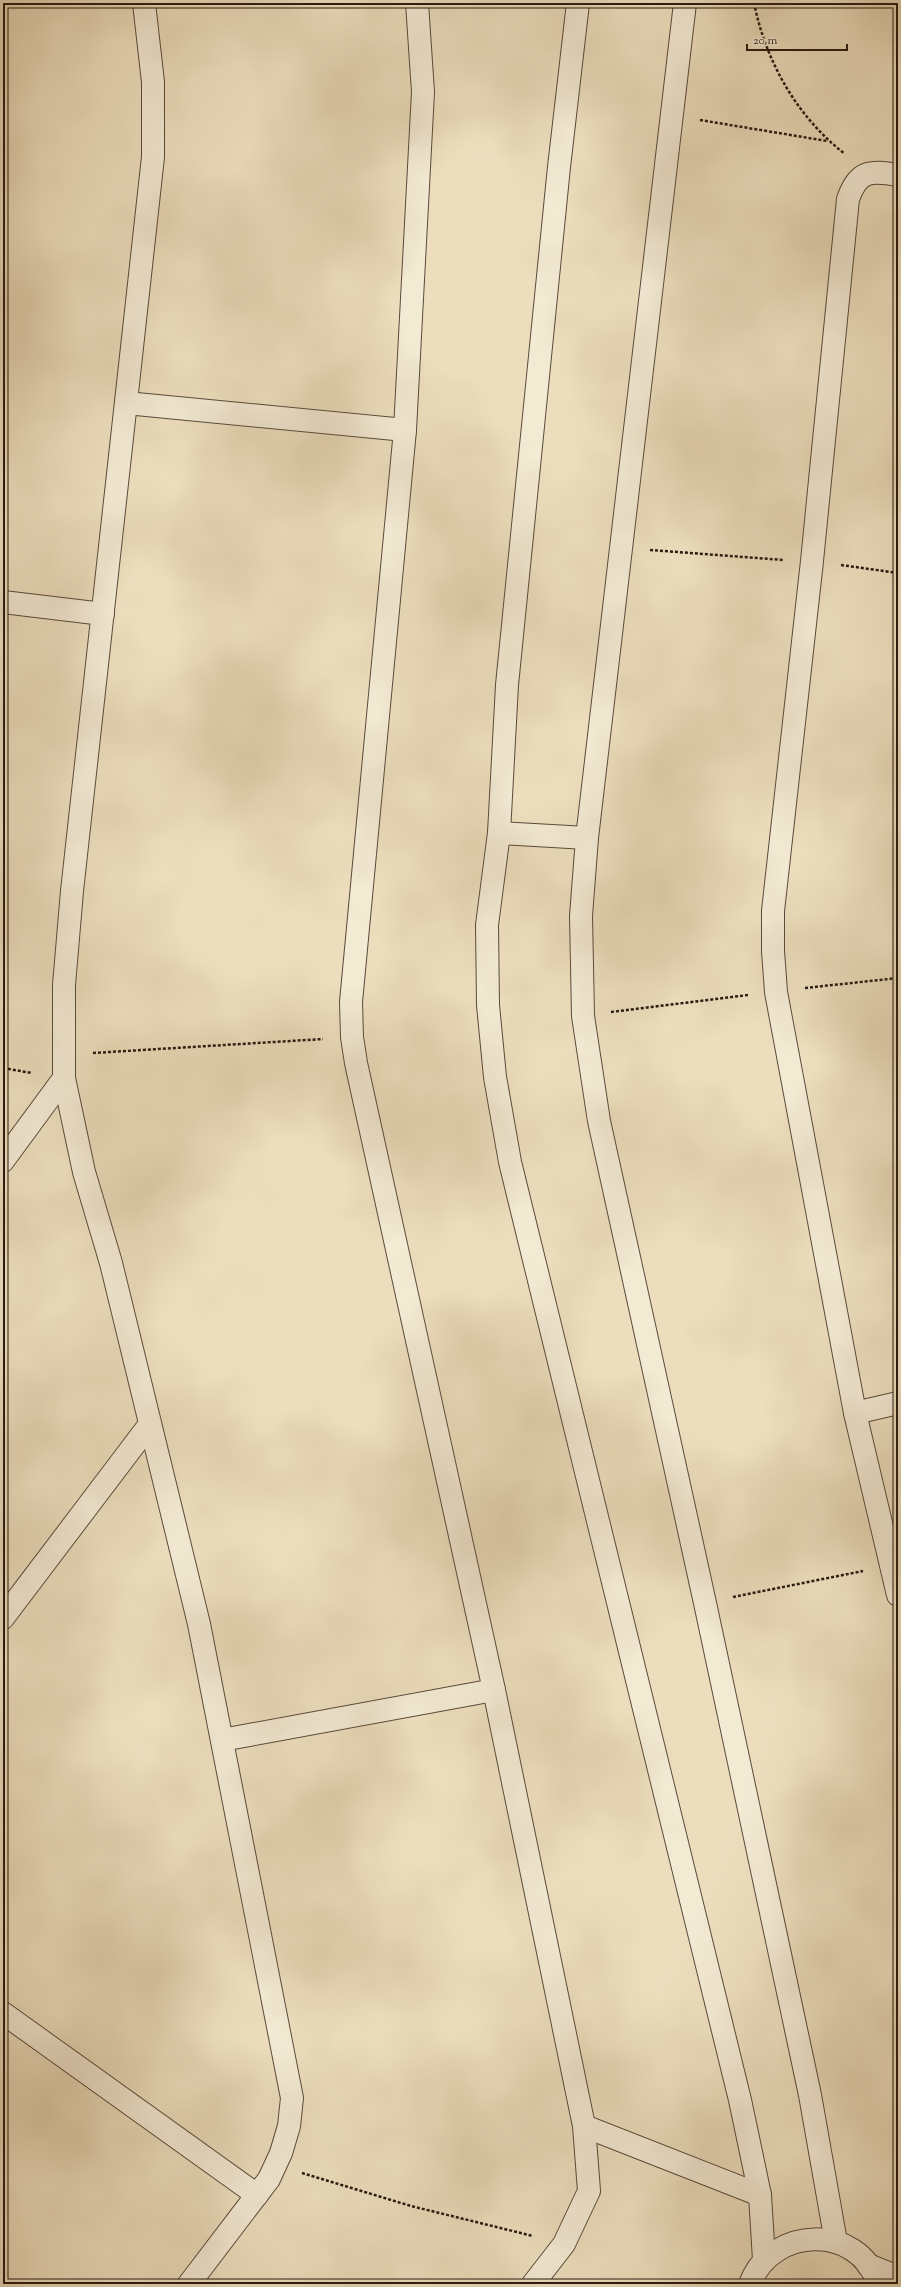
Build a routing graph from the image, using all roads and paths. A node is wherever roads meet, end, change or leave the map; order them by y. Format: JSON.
{"nodes":[{"id":1,"x":144,"y":3,"type":"edge"},
{"id":2,"x":417,"y":3,"type":"edge"},
{"id":3,"x":578,"y":3,"type":"edge"},
{"id":4,"x":685,"y":3,"type":"edge"},
{"id":5,"x":754,"y":3,"type":"edge"},
{"id":6,"x":671,"y":115,"type":"junction"},
{"id":7,"x":828,"y":141,"type":"junction"},
{"id":8,"x":869,"y":172,"type":"junction"},
{"id":9,"x":898,"y":175,"type":"edge"},
{"id":10,"x":126,"y":403,"type":"junction"},
{"id":11,"x":405,"y":430,"type":"junction"},
{"id":12,"x":621,"y":548,"type":"junction"},
{"id":13,"x":812,"y":561,"type":"junction"},
{"id":14,"x":898,"y":573,"type":"edge"},
{"id":15,"x":3,"y":602,"type":"edge"},
{"id":16,"x":103,"y":614,"type":"junction"},
{"id":17,"x":499,"y":833,"type":"junction"},
{"id":18,"x":587,"y":838,"type":"junction"},
{"id":19,"x":898,"y":978,"type":"edge"},
{"id":20,"x":776,"y":992,"type":"junction"},
{"id":21,"x":583,"y":1016,"type":"junction"},
{"id":22,"x":352,"y":1037,"type":"junction"},
{"id":23,"x":64,"y":1055,"type":"junction"},
{"id":24,"x":64,"y":1078,"type":"junction"},
{"id":25,"x":3,"y":1161,"type":"edge"},
{"id":26,"x":898,"y":1403,"type":"edge"},
{"id":27,"x":856,"y":1413,"type":"junction"},
{"id":28,"x":150,"y":1424,"type":"junction"},
{"id":29,"x":891,"y":1566,"type":"junction"},
{"id":30,"x":898,"y":1595,"type":"edge"},
{"id":31,"x":705,"y":1603,"type":"junction"},
{"id":32,"x":3,"y":1618,"type":"edge"},
{"id":33,"x":494,"y":1690,"type":"junction"},
{"id":34,"x":222,"y":1740,"type":"junction"},
{"id":35,"x":3,"y":2013,"type":"edge"},
{"id":36,"x":584,"y":2126,"type":"junction"},
{"id":37,"x":276,"y":2165,"type":"junction"},
{"id":38,"x":257,"y":2195,"type":"junction"},
{"id":39,"x":760,"y":2195,"type":"junction"},
{"id":40,"x":836,"y":2242,"type":"junction"},
{"id":41,"x":564,"y":2244,"type":"junction"},
{"id":42,"x":764,"y":2260,"type":"junction"},
{"id":43,"x":868,"y":2265,"type":"junction"},
{"id":44,"x":898,"y":2277,"type":"edge"},
{"id":45,"x":190,"y":2284,"type":"edge"},
{"id":46,"x":533,"y":2284,"type":"edge"},
{"id":47,"x":750,"y":2284,"type":"edge"},
{"id":48,"x":878,"y":2284,"type":"edge"}],
"edges":[{"from":1,"to":10,"type":"street"},
{"from":2,"to":11,"type":"street"},
{"from":3,"to":17,"type":"street"},
{"from":4,"to":6,"type":"street"},
{"from":5,"to":7,"type":"path"},
{"from":6,"to":7,"type":"path"},
{"from":6,"to":12,"type":"street"},
{"from":7,"to":8,"type":"path"},
{"from":8,"to":9,"type":"street"},
{"from":8,"to":13,"type":"street"},
{"from":10,"to":11,"type":"street"},
{"from":10,"to":16,"type":"street"},
{"from":11,"to":22,"type":"street"},
{"from":12,"to":13,"type":"path"},
{"from":12,"to":18,"type":"street"},
{"from":13,"to":14,"type":"path"},
{"from":13,"to":20,"type":"street"},
{"from":15,"to":16,"type":"street"},
{"from":16,"to":23,"type":"street"},
{"from":17,"to":18,"type":"street"},
{"from":17,"to":39,"type":"street"},
{"from":18,"to":21,"type":"street"},
{"from":19,"to":20,"type":"path"},
{"from":20,"to":21,"type":"path"},
{"from":20,"to":27,"type":"street"},
{"from":21,"to":31,"type":"street"},
{"from":22,"to":23,"type":"path"},
{"from":22,"to":33,"type":"street"},
{"from":23,"to":24,"type":"street"},
{"from":24,"to":25,"type":"street"},
{"from":24,"to":28,"type":"street"},
{"from":26,"to":27,"type":"street"},
{"from":27,"to":29,"type":"street"},
{"from":28,"to":32,"type":"street"},
{"from":28,"to":34,"type":"street"},
{"from":29,"to":30,"type":"street"},
{"from":29,"to":31,"type":"path"},
{"from":31,"to":40,"type":"street"},
{"from":33,"to":34,"type":"street"},
{"from":33,"to":36,"type":"street"},
{"from":34,"to":37,"type":"street"},
{"from":35,"to":38,"type":"street"},
{"from":36,"to":39,"type":"street"},
{"from":36,"to":41,"type":"street"},
{"from":37,"to":38,"type":"street"},
{"from":37,"to":41,"type":"path"},
{"from":38,"to":45,"type":"street"},
{"from":39,"to":42,"type":"street"},
{"from":40,"to":42,"type":"street"},
{"from":40,"to":43,"type":"street"},
{"from":41,"to":46,"type":"street"},
{"from":42,"to":47,"type":"street"},
{"from":43,"to":44,"type":"street"},
{"from":43,"to":48,"type":"street"}]}
